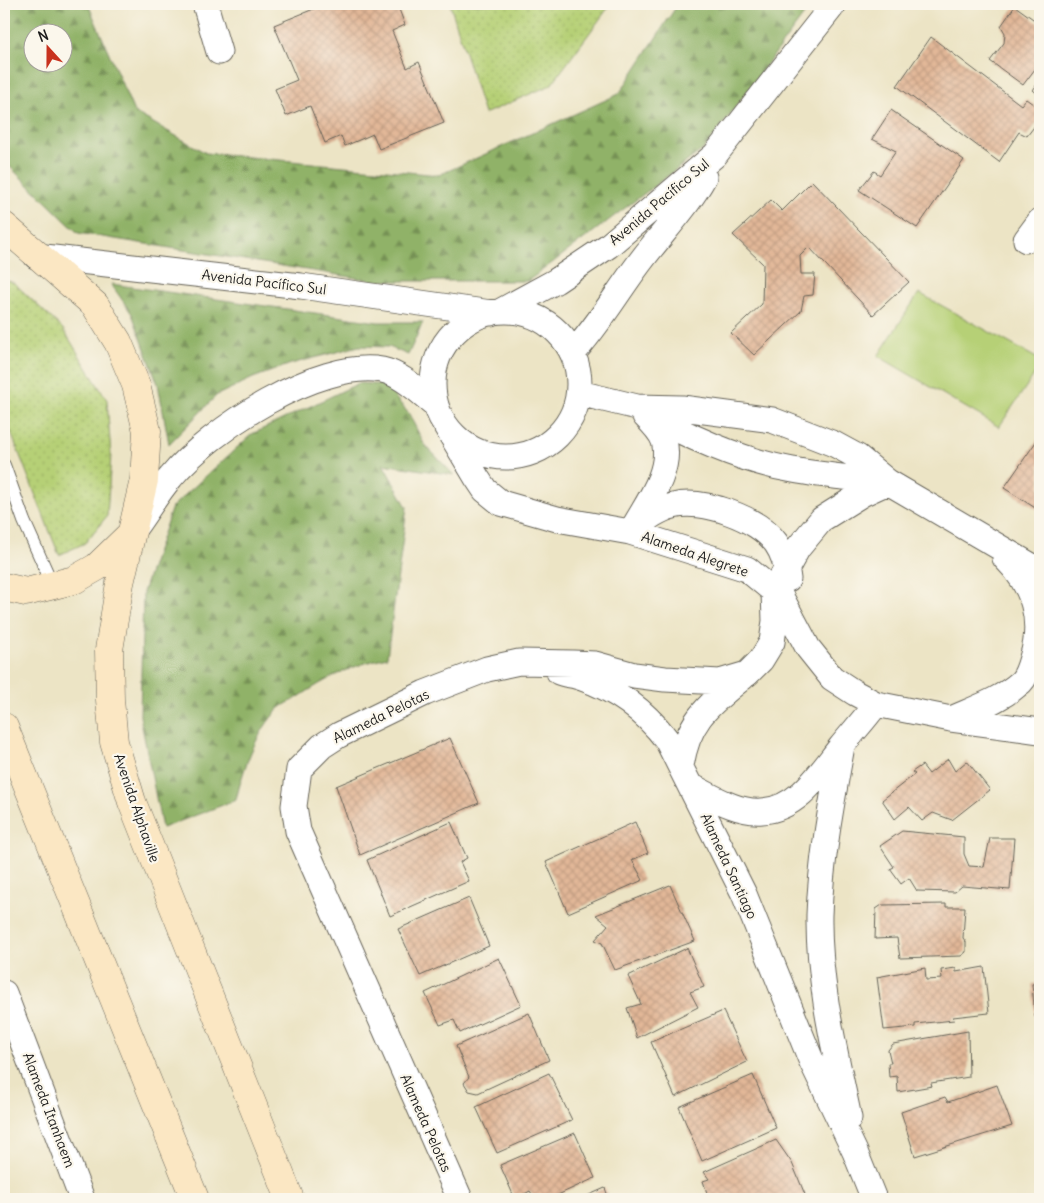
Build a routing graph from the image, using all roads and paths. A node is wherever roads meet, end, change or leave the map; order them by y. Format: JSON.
{"nodes":[{"id":1,"x":205,"y":4,"type":"edge"},
{"id":2,"x":834,"y":4,"type":"edge"},
{"id":3,"x":219,"y":52,"type":"dead end"},
{"id":4,"x":715,"y":155,"type":"junction"},
{"id":5,"x":4,"y":226,"type":"edge"},
{"id":6,"x":4,"y":252,"type":"edge"},
{"id":7,"x":36,"y":256,"type":"junction"},
{"id":8,"x":496,"y":312,"type":"junction"},
{"id":9,"x":573,"y":353,"type":"junction"},
{"id":10,"x":579,"y":392,"type":"junction"},
{"id":11,"x":637,"y":407,"type":"junction"},
{"id":12,"x":441,"y":416,"type":"junction"},
{"id":13,"x":4,"y":466,"type":"edge"},
{"id":14,"x":888,"y":482,"type":"junction"},
{"id":15,"x":630,"y":532,"type":"junction"},
{"id":16,"x":131,"y":534,"type":"junction"},
{"id":17,"x":988,"y":541,"type":"junction"},
{"id":18,"x":787,"y":567,"type":"junction"},
{"id":19,"x":1040,"y":571,"type":"edge"},
{"id":20,"x":53,"y":586,"type":"junction"},
{"id":21,"x":4,"y":587,"type":"edge"},
{"id":22,"x":782,"y":600,"type":"junction"},
{"id":23,"x":519,"y":662,"type":"junction"},
{"id":24,"x":747,"y":674,"type":"junction"},
{"id":25,"x":876,"y":704,"type":"junction"},
{"id":26,"x":951,"y":719,"type":"junction"},
{"id":27,"x":4,"y":727,"type":"edge"},
{"id":28,"x":1040,"y":731,"type":"edge"},
{"id":29,"x":842,"y":746,"type":"junction"},
{"id":30,"x":686,"y":776,"type":"junction"},
{"id":31,"x":4,"y":995,"type":"edge"},
{"id":32,"x":855,"y":1152,"type":"junction"},
{"id":33,"x":82,"y":1199,"type":"edge"},
{"id":34,"x":195,"y":1199,"type":"edge"},
{"id":35,"x":290,"y":1199,"type":"edge"},
{"id":36,"x":460,"y":1199,"type":"edge"},
{"id":37,"x":874,"y":1199,"type":"edge"}],
"edges":[{"from":1,"to":3,"type":"street"},
{"from":2,"to":4,"type":"street","name":"Avenida Pacífico Sul"},
{"from":4,"to":8,"type":"street","name":"Avenida Pacífico Sul"},
{"from":4,"to":9,"type":"street","name":"Avenida Pacífico Sul"},
{"from":5,"to":7,"type":"main road","name":"Avenida Alphaville"},
{"from":6,"to":7,"type":"main road"},
{"from":7,"to":8,"type":"street","name":"Avenida Pacífico Sul"},
{"from":7,"to":16,"type":"main road","name":"Avenida Alphaville"},
{"from":8,"to":9,"type":"street"},
{"from":8,"to":12,"type":"street"},
{"from":9,"to":10,"type":"street"},
{"from":10,"to":11,"type":"street"},
{"from":10,"to":12,"type":"street"},
{"from":11,"to":14,"type":"street"},
{"from":11,"to":14,"type":"street"},
{"from":11,"to":15,"type":"street"},
{"from":12,"to":15,"type":"street","name":"Alameda Alegrete"},
{"from":12,"to":16,"type":"street"},
{"from":13,"to":20,"type":"lane"},
{"from":14,"to":17,"type":"street"},
{"from":14,"to":18,"type":"street"},
{"from":15,"to":18,"type":"street"},
{"from":15,"to":22,"type":"street","name":"Alameda Alegrete"},
{"from":16,"to":20,"type":"main road"},
{"from":16,"to":35,"type":"main road","name":"Avenida Alphaville"},
{"from":17,"to":19,"type":"street"},
{"from":17,"to":26,"type":"street"},
{"from":18,"to":22,"type":"street"},
{"from":20,"to":21,"type":"main road"},
{"from":22,"to":24,"type":"street"},
{"from":22,"to":25,"type":"street","name":"Alameda Alegrete"},
{"from":23,"to":24,"type":"street","name":"Alameda Pelotas"},
{"from":23,"to":30,"type":"street","name":"Alameda Santiago"},
{"from":23,"to":36,"type":"street","name":"Alameda Pelotas"},
{"from":24,"to":30,"type":"street"},
{"from":25,"to":26,"type":"street","name":"Alameda Alegrete"},
{"from":25,"to":29,"type":"street"},
{"from":26,"to":28,"type":"street","name":"Alameda Alegrete"},
{"from":27,"to":34,"type":"main road"},
{"from":29,"to":30,"type":"street"},
{"from":29,"to":32,"type":"street","name":"Alameda Santiago"},
{"from":30,"to":32,"type":"street","name":"Alameda Santiago"},
{"from":31,"to":33,"type":"street","name":"Alameda Itanhaem"},
{"from":32,"to":37,"type":"street","name":"Alameda Santiago"}]}
